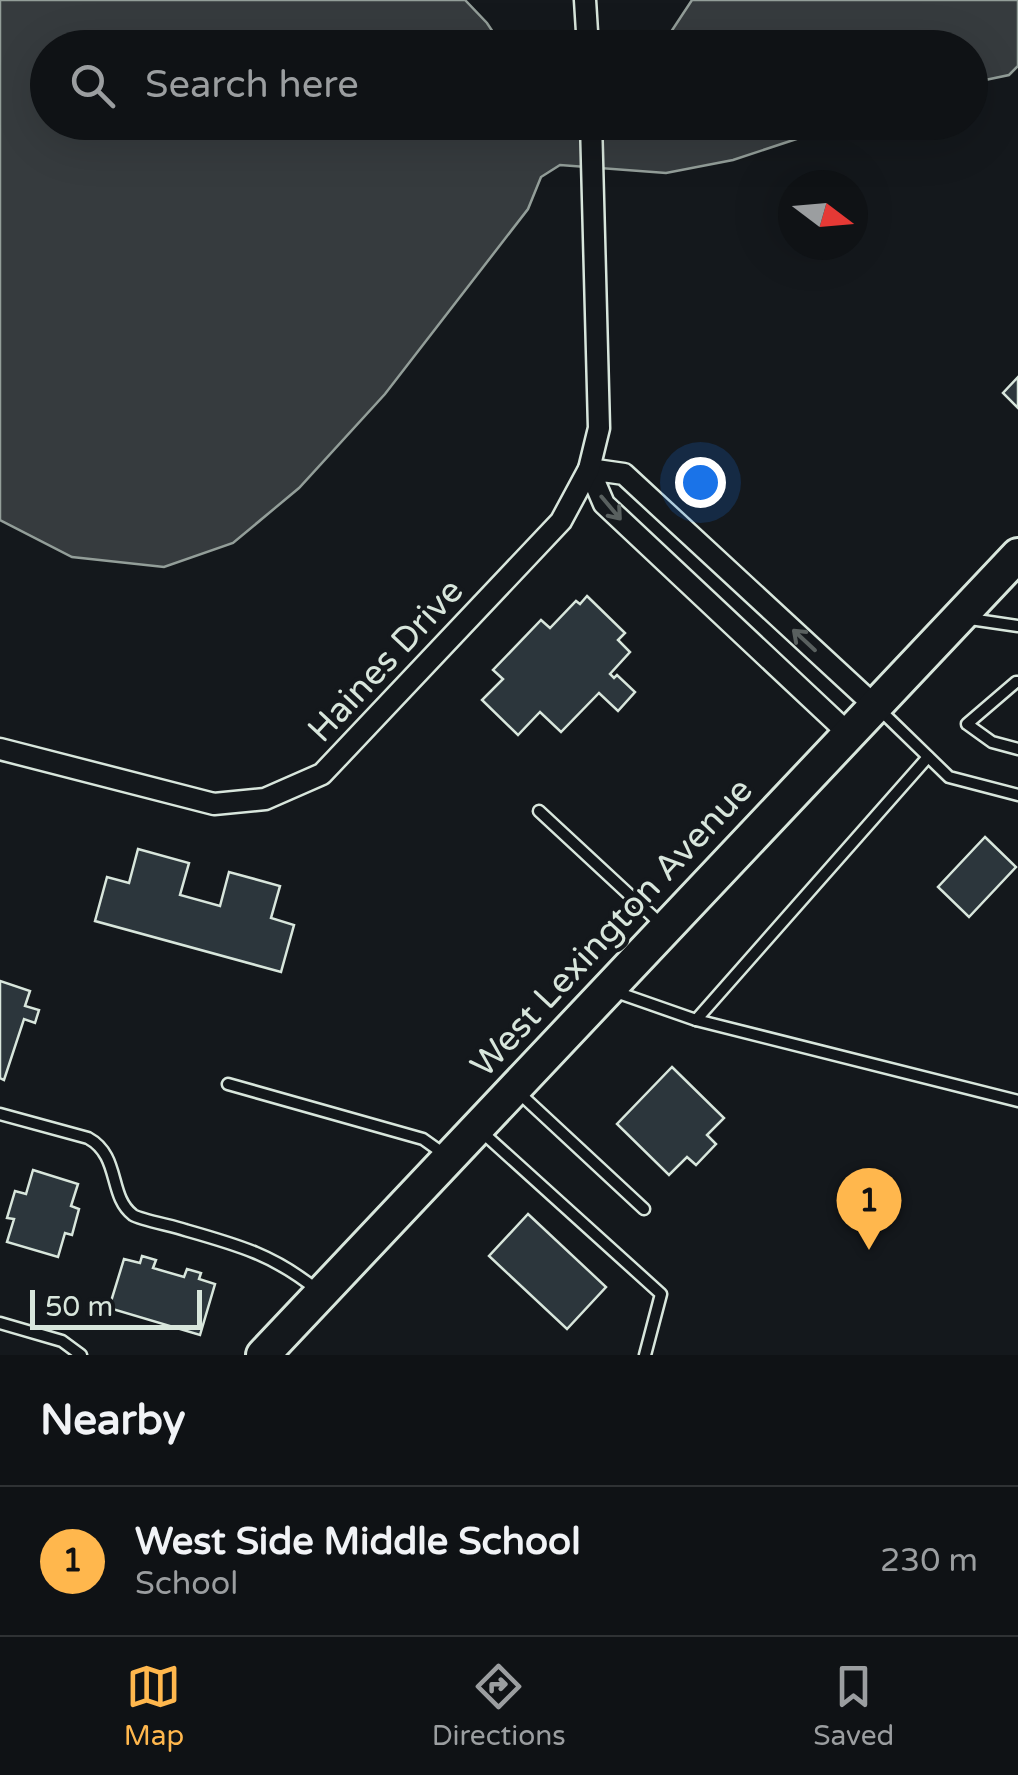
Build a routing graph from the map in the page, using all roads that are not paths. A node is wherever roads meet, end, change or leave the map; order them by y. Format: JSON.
{"nodes":[{"id":1,"x":586,"y":0,"type":"edge"},
{"id":2,"x":587,"y":30,"type":"edge"},
{"id":3,"x":591,"y":140,"type":"edge"},
{"id":4,"x":590,"y":469,"type":"junction"},
{"id":5,"x":1018,"y":555,"type":"edge"},
{"id":6,"x":959,"y":617,"type":"junction"},
{"id":7,"x":1018,"y":626,"type":"edge"},
{"id":8,"x":1018,"y":682,"type":"edge"},
{"id":9,"x":875,"y":706,"type":"junction"},
{"id":10,"x":849,"y":734,"type":"junction"},
{"id":11,"x":0,"y":748,"type":"edge"},
{"id":12,"x":1018,"y":749,"type":"edge"},
{"id":13,"x":928,"y":757,"type":"junction"},
{"id":14,"x":1018,"y":795,"type":"edge"},
{"id":15,"x":539,"y":811,"type":"dead end"},
{"id":16,"x":666,"y":928,"type":"junction"},
{"id":17,"x":608,"y":990,"type":"junction"},
{"id":18,"x":696,"y":1020,"type":"junction"},
{"id":19,"x":228,"y":1084,"type":"dead end"},
{"id":20,"x":514,"y":1089,"type":"junction"},
{"id":21,"x":1018,"y":1102,"type":"edge"},
{"id":22,"x":0,"y":1114,"type":"edge"},
{"id":23,"x":477,"y":1128,"type":"junction"},
{"id":24,"x":448,"y":1158,"type":"junction"},
{"id":25,"x":644,"y":1210,"type":"dead end"},
{"id":26,"x":322,"y":1293,"type":"junction"},
{"id":27,"x":0,"y":1322,"type":"edge"},
{"id":28,"x":268,"y":1353,"type":"edge"},
{"id":29,"x":81,"y":1355,"type":"edge"},
{"id":30,"x":645,"y":1355,"type":"edge"}],
"edges":[{"from":1,"to":2,"type":"street"},
{"from":3,"to":4,"type":"street","name":"Haines Drive"},
{"from":9,"to":4,"type":"street","one_way":true},
{"from":4,"to":10,"type":"street","one_way":true},
{"from":4,"to":11,"type":"street","name":"Haines Drive"},
{"from":5,"to":6,"type":"main road","name":"West Lexington Avenue"},
{"from":6,"to":7,"type":"lane"},
{"from":6,"to":9,"type":"main road","name":"West Lexington Avenue"},
{"from":8,"to":12,"type":"lane"},
{"from":9,"to":10,"type":"main road","name":"West Lexington Avenue"},
{"from":9,"to":13,"type":"lane"},
{"from":10,"to":16,"type":"main road","name":"West Lexington Avenue"},
{"from":13,"to":14,"type":"lane"},
{"from":13,"to":18,"type":"lane"},
{"from":15,"to":16,"type":"lane"},
{"from":16,"to":17,"type":"main road","name":"West Lexington Avenue"},
{"from":17,"to":18,"type":"lane"},
{"from":17,"to":20,"type":"main road","name":"West Lexington Avenue"},
{"from":18,"to":21,"type":"lane"},
{"from":19,"to":24,"type":"lane"},
{"from":20,"to":23,"type":"main road","name":"West Lexington Avenue"},
{"from":20,"to":25,"type":"lane"},
{"from":22,"to":26,"type":"lane"},
{"from":23,"to":24,"type":"main road","name":"West Lexington Avenue"},
{"from":23,"to":30,"type":"lane"},
{"from":24,"to":26,"type":"main road","name":"West Lexington Avenue"},
{"from":26,"to":28,"type":"main road","name":"West Lexington Avenue"},
{"from":27,"to":29,"type":"lane"}]}
